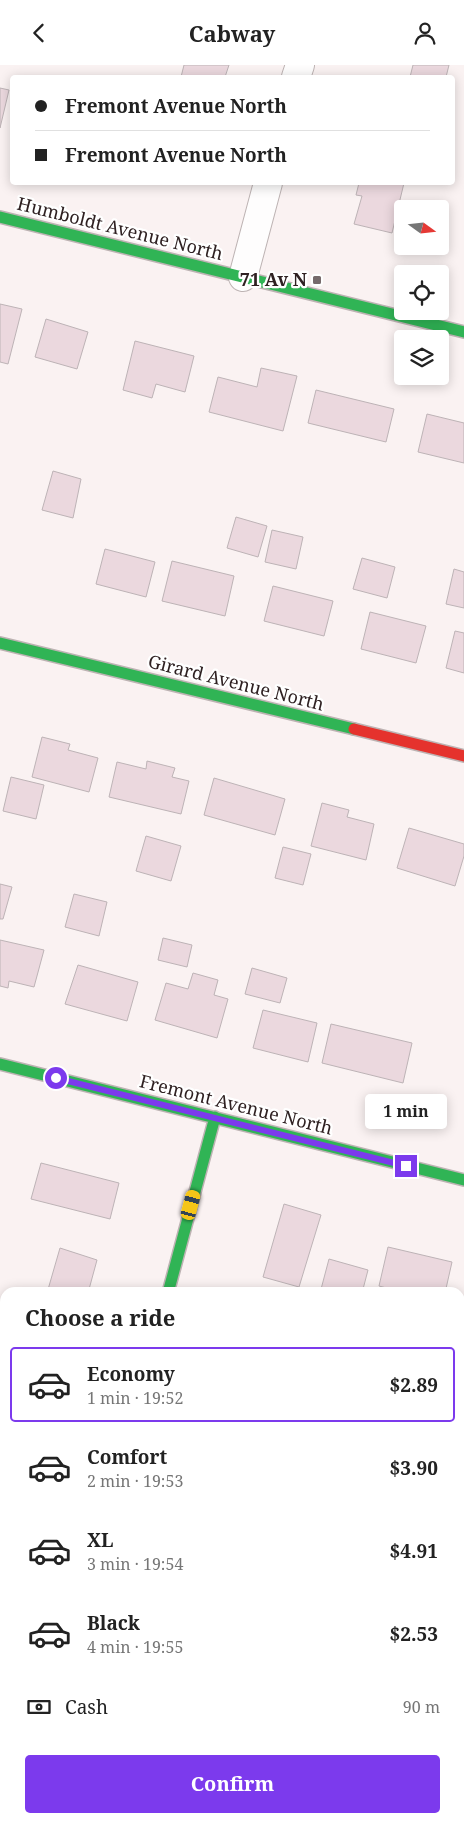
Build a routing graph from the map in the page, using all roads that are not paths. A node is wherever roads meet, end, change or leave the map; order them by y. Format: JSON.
{"nodes":[{"id":1,"x":267,"y":185,"type":"edge"},
{"id":2,"x":0,"y":217,"type":"edge"},
{"id":3,"x":243,"y":277,"type":"junction"},
{"id":4,"x":464,"y":332,"type":"edge"},
{"id":5,"x":0,"y":643,"type":"edge"},
{"id":6,"x":464,"y":756,"type":"edge"},
{"id":7,"x":0,"y":1064,"type":"edge"},
{"id":8,"x":215,"y":1117,"type":"junction"},
{"id":9,"x":464,"y":1180,"type":"edge"},
{"id":10,"x":170,"y":1287,"type":"edge"}],
"edges":[{"from":1,"to":3,"type":"street"},
{"from":2,"to":3,"type":"street","name":"Humboldt Avenue North"},
{"from":3,"to":4,"type":"street","name":"Humboldt Avenue North"},
{"from":5,"to":6,"type":"street","name":"Girard Avenue North"},
{"from":7,"to":8,"type":"street","name":"Fremont Avenue North"},
{"from":8,"to":9,"type":"street","name":"Fremont Avenue North"},
{"from":8,"to":10,"type":"street"}]}
